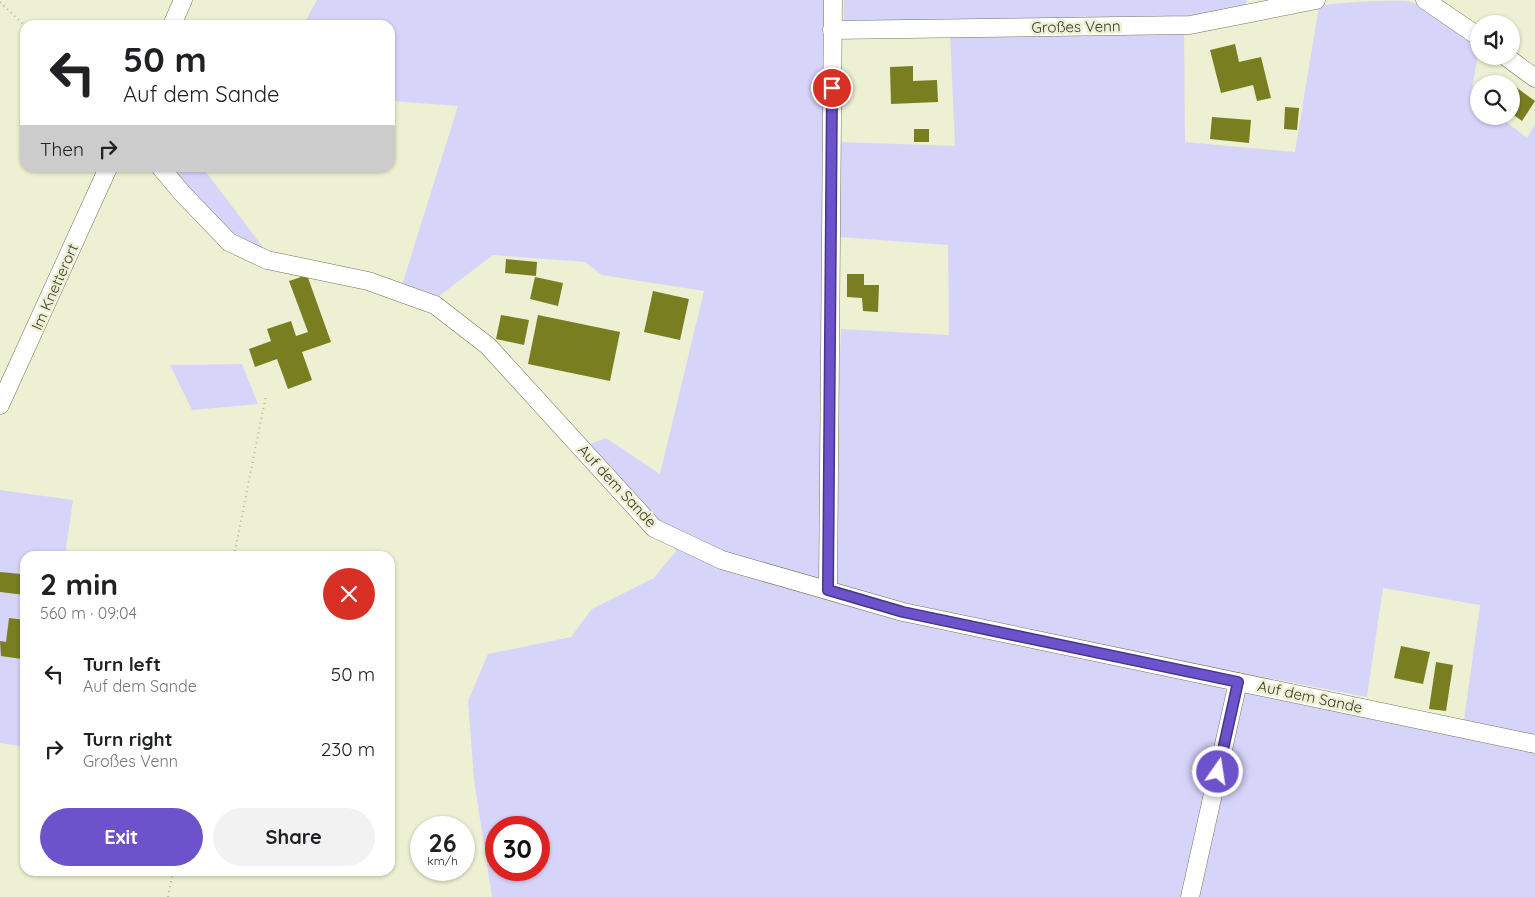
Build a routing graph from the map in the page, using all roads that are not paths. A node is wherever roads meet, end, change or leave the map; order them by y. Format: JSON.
{"nodes":[{"id":1,"x":183,"y":0,"type":"edge"},
{"id":2,"x":833,"y":0,"type":"edge"},
{"id":3,"x":1316,"y":0,"type":"edge"},
{"id":4,"x":1425,"y":0,"type":"edge"},
{"id":5,"x":174,"y":20,"type":"edge"},
{"id":6,"x":832,"y":30,"type":"junction"},
{"id":7,"x":1470,"y":30,"type":"edge"},
{"id":8,"x":1517,"y":65,"type":"edge"},
{"id":9,"x":1535,"y":78,"type":"edge"},
{"id":10,"x":106,"y":172,"type":"edge"},
{"id":11,"x":164,"y":172,"type":"edge"},
{"id":12,"x":0,"y":405,"type":"edge"},
{"id":13,"x":828,"y":590,"type":"junction"},
{"id":14,"x":1238,"y":682,"type":"junction"},
{"id":15,"x":1535,"y":744,"type":"edge"},
{"id":16,"x":1190,"y":897,"type":"edge"}],
"edges":[{"from":1,"to":5,"type":"street"},
{"from":2,"to":6,"type":"street"},
{"from":3,"to":6,"type":"street","name":"Großes Venn"},
{"from":4,"to":7,"type":"street"},
{"from":6,"to":13,"type":"street"},
{"from":8,"to":9,"type":"street"},
{"from":10,"to":12,"type":"street","name":"Im Knetterort"},
{"from":11,"to":13,"type":"street","name":"Auf dem Sande"},
{"from":13,"to":14,"type":"street","name":"Auf dem Sande"},
{"from":14,"to":15,"type":"street","name":"Auf dem Sande"},
{"from":14,"to":16,"type":"street"}]}
